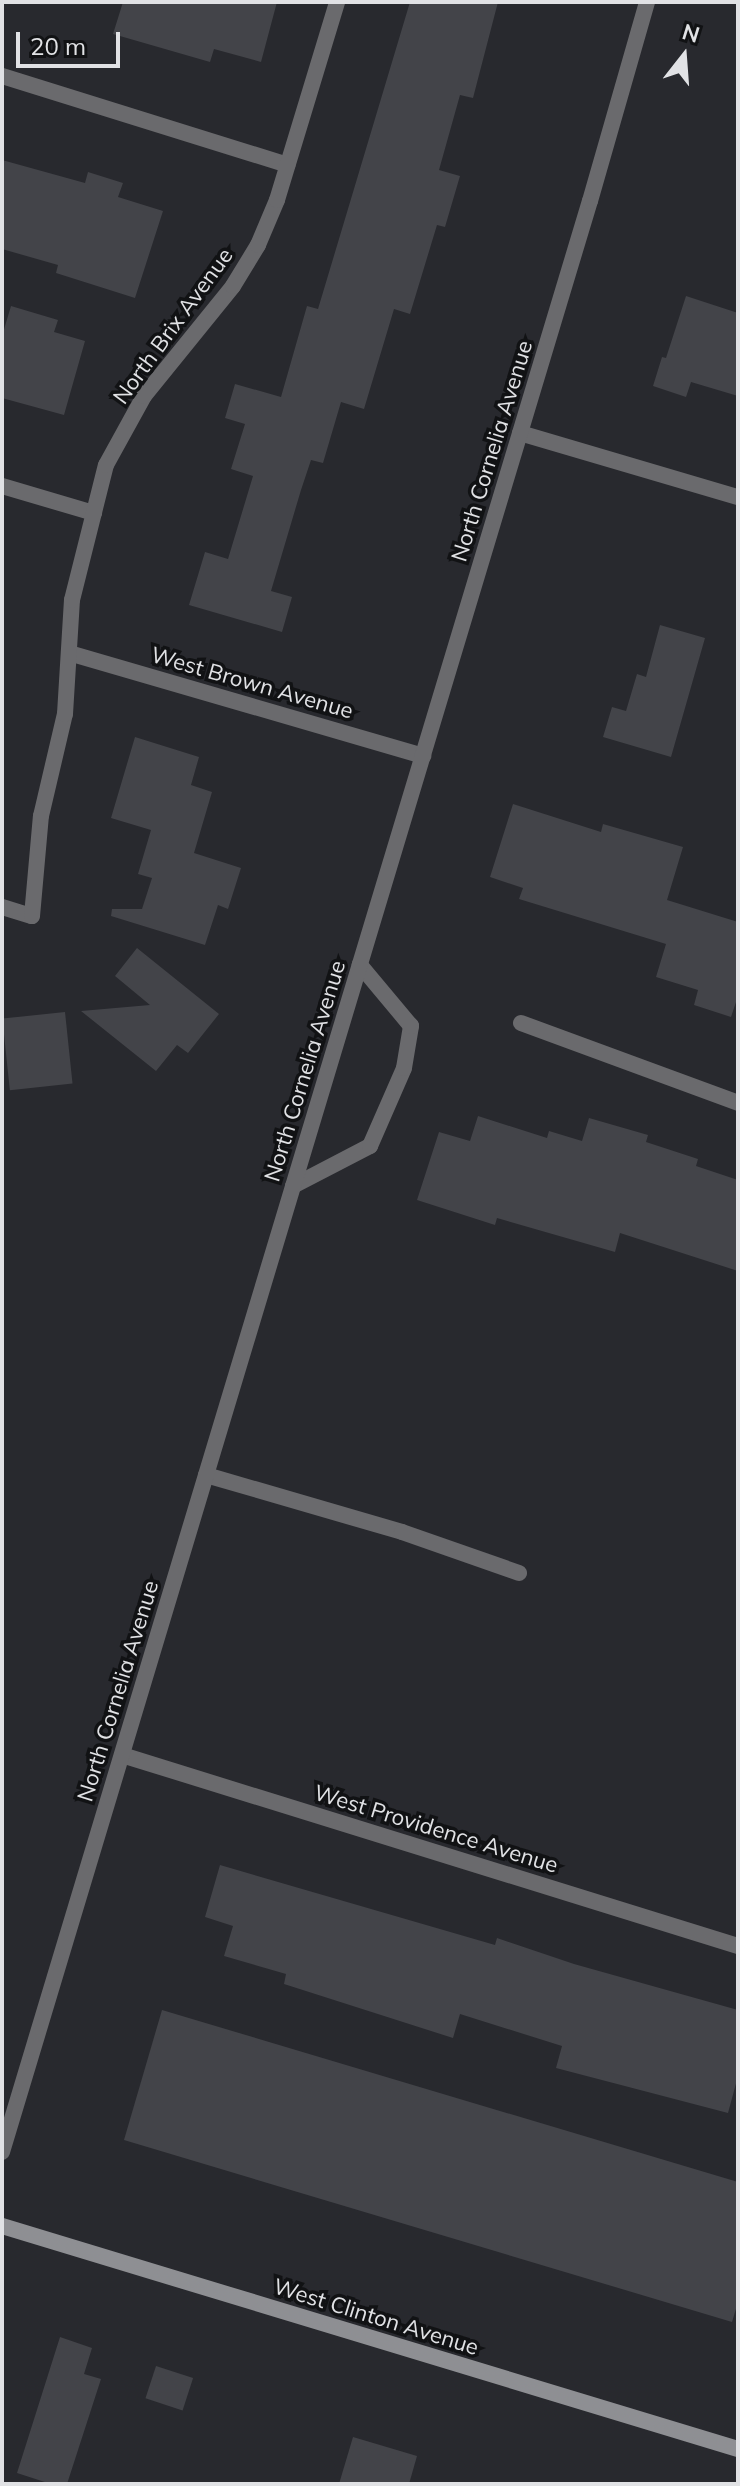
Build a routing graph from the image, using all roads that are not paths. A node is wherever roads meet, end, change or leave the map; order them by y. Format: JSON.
{"nodes":[{"id":1,"x":337,"y":2,"type":"edge"},
{"id":2,"x":647,"y":2,"type":"edge"},
{"id":3,"x":2,"y":76,"type":"edge"},
{"id":4,"x":287,"y":165,"type":"junction"},
{"id":5,"x":520,"y":433,"type":"junction"},
{"id":6,"x":2,"y":486,"type":"edge"},
{"id":7,"x":738,"y":497,"type":"edge"},
{"id":8,"x":94,"y":513,"type":"junction"},
{"id":9,"x":69,"y":653,"type":"junction"},
{"id":10,"x":423,"y":756,"type":"junction"},
{"id":11,"x":2,"y":907,"type":"edge"},
{"id":12,"x":360,"y":965,"type":"junction"},
{"id":13,"x":521,"y":1023,"type":"dead end"},
{"id":14,"x":738,"y":1103,"type":"edge"},
{"id":15,"x":293,"y":1186,"type":"junction"},
{"id":16,"x":206,"y":1475,"type":"junction"},
{"id":17,"x":519,"y":1573,"type":"dead end"},
{"id":18,"x":122,"y":1755,"type":"junction"},
{"id":19,"x":738,"y":1946,"type":"edge"},
{"id":20,"x":2,"y":2152,"type":"edge"},
{"id":21,"x":2,"y":2226,"type":"edge"},
{"id":22,"x":738,"y":2449,"type":"edge"}],
"edges":[{"from":1,"to":4,"type":"street","name":"North Brix Avenue"},
{"from":2,"to":5,"type":"street","name":"North Cornelia Avenue"},
{"from":3,"to":4,"type":"street"},
{"from":4,"to":8,"type":"street","name":"North Brix Avenue"},
{"from":5,"to":7,"type":"street"},
{"from":5,"to":10,"type":"street","name":"North Cornelia Avenue"},
{"from":6,"to":8,"type":"street"},
{"from":8,"to":9,"type":"street","name":"North Brix Avenue"},
{"from":9,"to":10,"type":"street","name":"West Brown Avenue"},
{"from":9,"to":11,"type":"street","name":"North Brix Avenue"},
{"from":10,"to":12,"type":"street","name":"North Cornelia Avenue"},
{"from":12,"to":15,"type":"street","name":"North Cornelia Avenue"},
{"from":12,"to":15,"type":"street"},
{"from":13,"to":14,"type":"street"},
{"from":15,"to":16,"type":"street","name":"North Cornelia Avenue"},
{"from":16,"to":17,"type":"street"},
{"from":16,"to":18,"type":"street","name":"North Cornelia Avenue"},
{"from":18,"to":19,"type":"street","name":"West Providence Avenue"},
{"from":18,"to":20,"type":"street","name":"North Cornelia Avenue"},
{"from":21,"to":22,"type":"main road","name":"West Clinton Avenue"}]}
